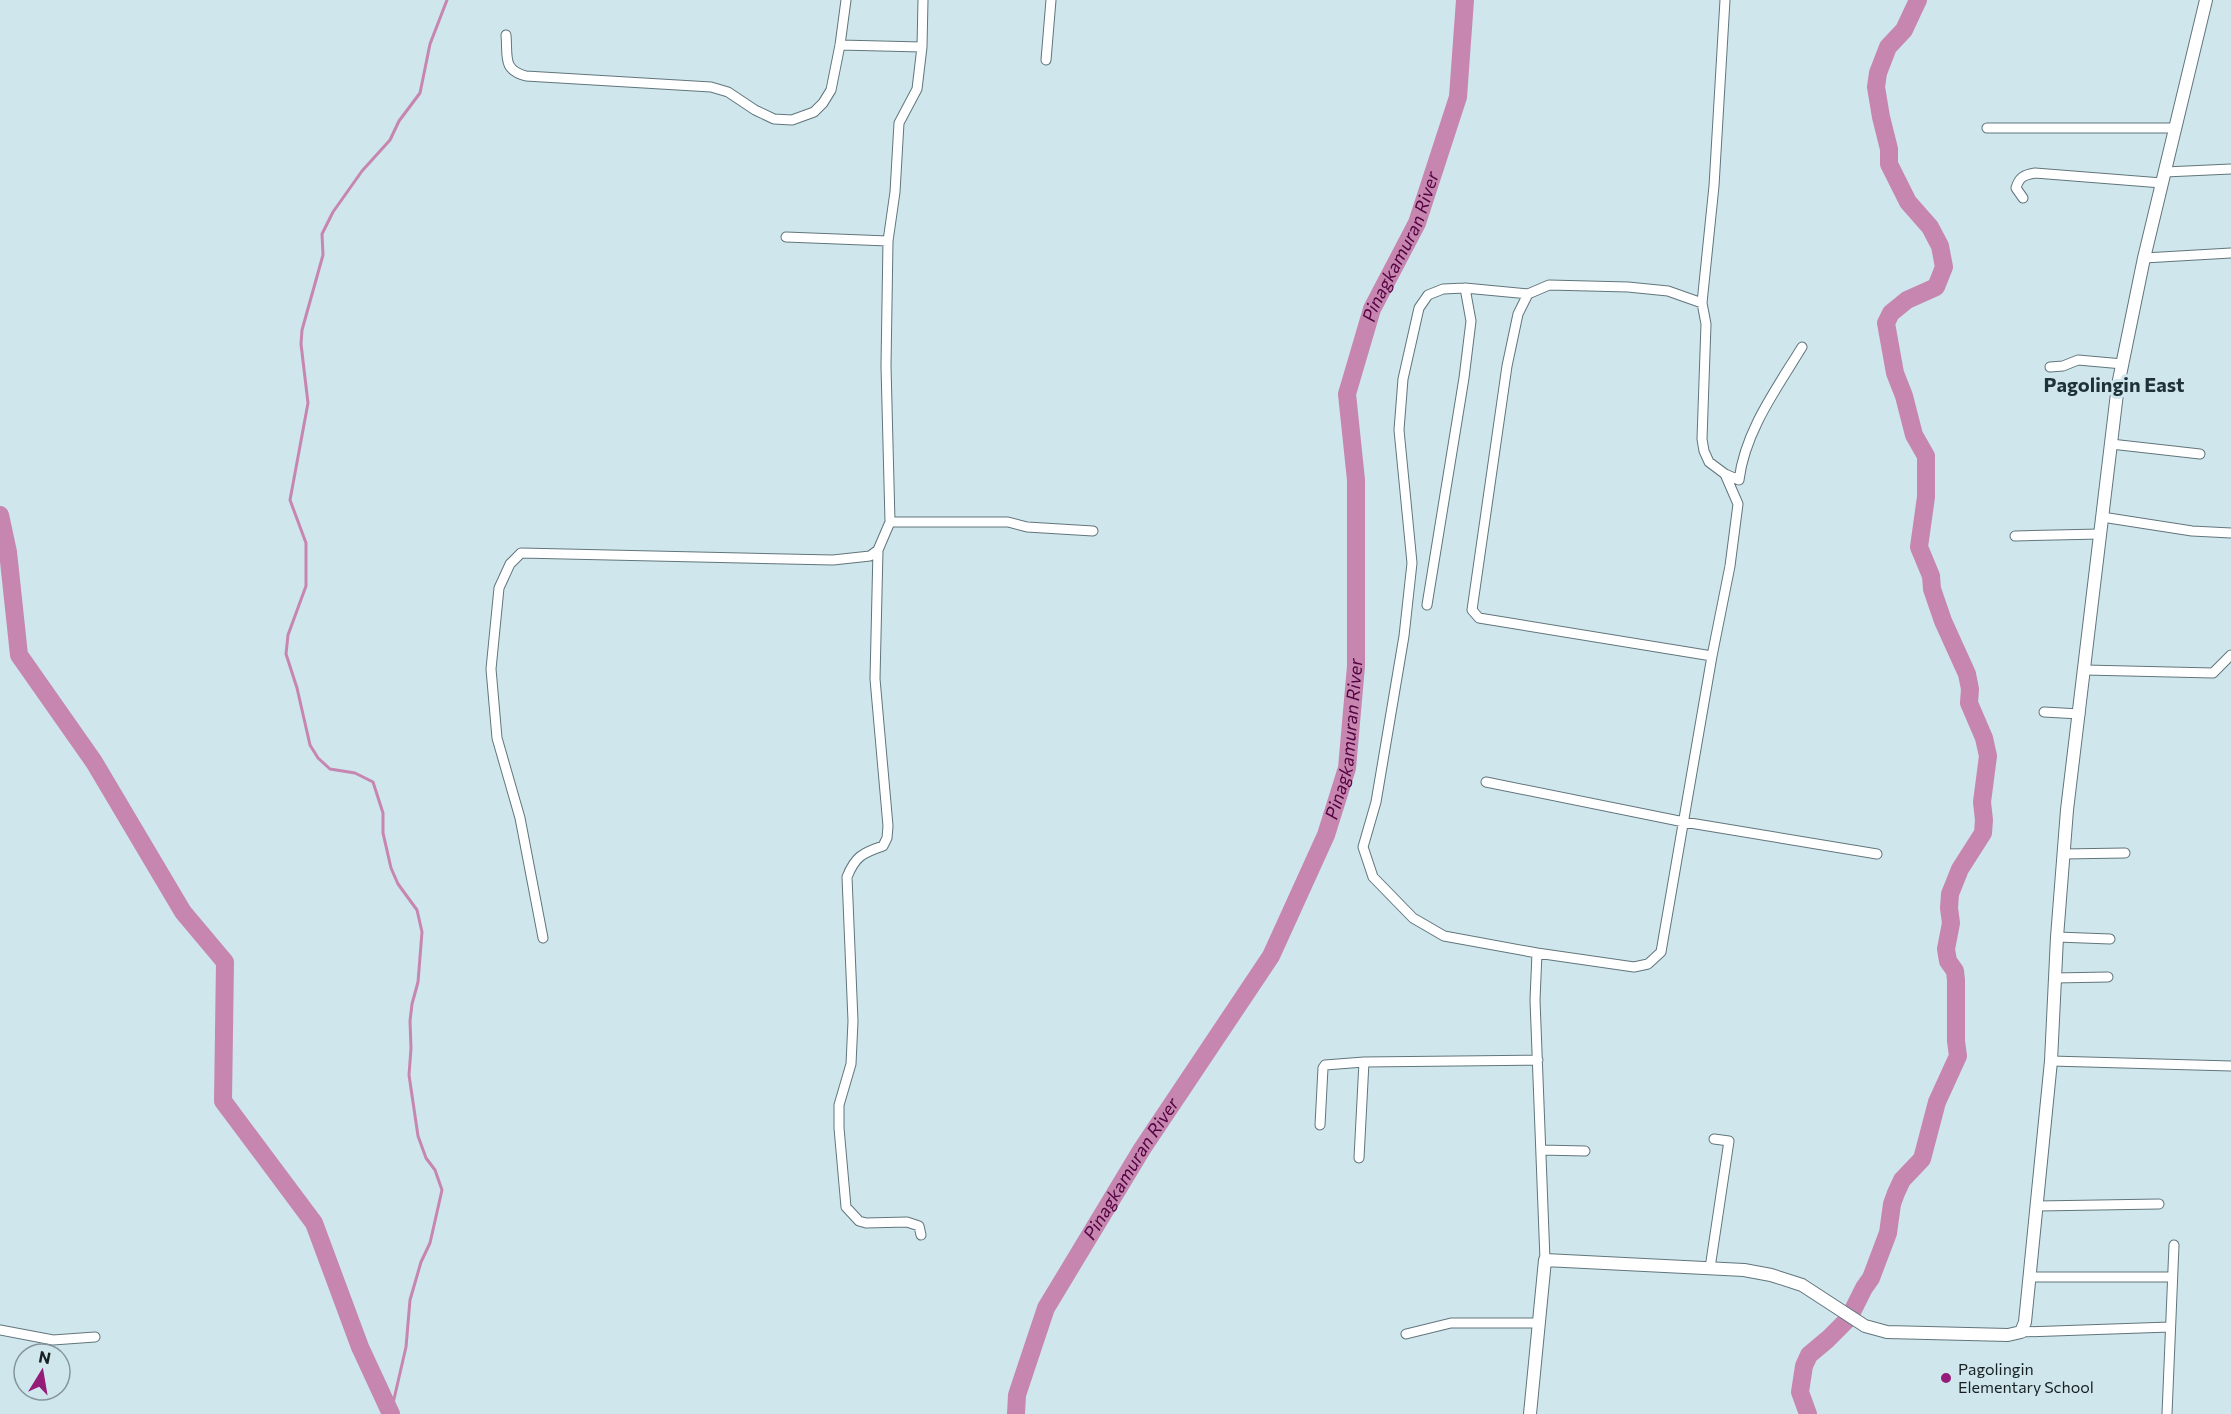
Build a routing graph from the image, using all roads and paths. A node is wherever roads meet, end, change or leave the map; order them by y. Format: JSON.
{"nodes":[{"id":1,"x":846,"y":0,"type":"edge"},
{"id":2,"x":923,"y":0,"type":"edge"},
{"id":3,"x":1051,"y":0,"type":"edge"},
{"id":4,"x":1725,"y":0,"type":"edge"},
{"id":5,"x":2206,"y":0,"type":"edge"},
{"id":6,"x":506,"y":35,"type":"dead end"},
{"id":7,"x":840,"y":45,"type":"junction"},
{"id":8,"x":922,"y":47,"type":"junction"},
{"id":9,"x":1046,"y":60,"type":"dead end"},
{"id":10,"x":1987,"y":128,"type":"dead end"},
{"id":11,"x":2175,"y":128,"type":"junction"},
{"id":12,"x":2231,"y":169,"type":"edge"},
{"id":13,"x":2164,"y":177,"type":"junction"},
{"id":14,"x":2023,"y":198,"type":"dead end"},
{"id":15,"x":786,"y":237,"type":"dead end"},
{"id":16,"x":888,"y":241,"type":"junction"},
{"id":17,"x":2231,"y":254,"type":"edge"},
{"id":18,"x":2144,"y":258,"type":"junction"},
{"id":19,"x":1465,"y":288,"type":"junction"},
{"id":20,"x":1528,"y":294,"type":"junction"},
{"id":21,"x":1702,"y":303,"type":"junction"},
{"id":22,"x":1802,"y":347,"type":"dead end"},
{"id":23,"x":2123,"y":364,"type":"junction"},
{"id":24,"x":2050,"y":367,"type":"dead end"},
{"id":25,"x":2111,"y":444,"type":"junction"},
{"id":26,"x":2200,"y":454,"type":"dead end"},
{"id":27,"x":1725,"y":474,"type":"junction"},
{"id":28,"x":2102,"y":517,"type":"junction"},
{"id":29,"x":890,"y":522,"type":"junction"},
{"id":30,"x":1094,"y":531,"type":"dead end"},
{"id":31,"x":2231,"y":533,"type":"edge"},
{"id":32,"x":2100,"y":534,"type":"junction"},
{"id":33,"x":2015,"y":536,"type":"dead end"},
{"id":34,"x":878,"y":550,"type":"junction"},
{"id":35,"x":1427,"y":605,"type":"dead end"},
{"id":36,"x":2231,"y":655,"type":"edge"},
{"id":37,"x":1712,"y":656,"type":"junction"},
{"id":38,"x":2085,"y":670,"type":"junction"},
{"id":39,"x":2044,"y":712,"type":"dead end"},
{"id":40,"x":2080,"y":714,"type":"junction"},
{"id":41,"x":1486,"y":782,"type":"dead end"},
{"id":42,"x":1684,"y":822,"type":"junction"},
{"id":43,"x":2125,"y":853,"type":"dead end"},
{"id":44,"x":1877,"y":854,"type":"dead end"},
{"id":45,"x":2063,"y":854,"type":"junction"},
{"id":46,"x":2057,"y":937,"type":"junction"},
{"id":47,"x":543,"y":938,"type":"dead end"},
{"id":48,"x":2110,"y":939,"type":"dead end"},
{"id":49,"x":1537,"y":953,"type":"junction"},
{"id":50,"x":2108,"y":977,"type":"dead end"},
{"id":51,"x":2055,"y":978,"type":"junction"},
{"id":52,"x":1538,"y":1060,"type":"junction"},
{"id":53,"x":2051,"y":1061,"type":"junction"},
{"id":54,"x":1364,"y":1062,"type":"junction"},
{"id":55,"x":2231,"y":1066,"type":"edge"},
{"id":56,"x":1320,"y":1125,"type":"dead end"},
{"id":57,"x":1714,"y":1139,"type":"dead end"},
{"id":58,"x":1541,"y":1150,"type":"junction"},
{"id":59,"x":1585,"y":1150,"type":"dead end"},
{"id":60,"x":1359,"y":1158,"type":"dead end"},
{"id":61,"x":2159,"y":1204,"type":"dead end"},
{"id":62,"x":2038,"y":1206,"type":"junction"},
{"id":63,"x":921,"y":1235,"type":"dead end"},
{"id":64,"x":2174,"y":1245,"type":"dead end"},
{"id":65,"x":1545,"y":1260,"type":"junction"},
{"id":66,"x":1710,"y":1268,"type":"junction"},
{"id":67,"x":2029,"y":1277,"type":"junction"},
{"id":68,"x":2172,"y":1277,"type":"junction"},
{"id":69,"x":1539,"y":1323,"type":"junction"},
{"id":70,"x":2170,"y":1327,"type":"junction"},
{"id":71,"x":0,"y":1330,"type":"edge"},
{"id":72,"x":2021,"y":1332,"type":"junction"},
{"id":73,"x":1406,"y":1334,"type":"dead end"},
{"id":74,"x":95,"y":1337,"type":"dead end"},
{"id":75,"x":1530,"y":1414,"type":"edge"},
{"id":76,"x":2167,"y":1414,"type":"edge"}],
"edges":[{"from":1,"to":7,"type":"street"},
{"from":2,"to":8,"type":"street"},
{"from":3,"to":9,"type":"street"},
{"from":4,"to":21,"type":"street"},
{"from":5,"to":11,"type":"street"},
{"from":6,"to":7,"type":"street"},
{"from":7,"to":8,"type":"street"},
{"from":8,"to":16,"type":"street"},
{"from":10,"to":11,"type":"street"},
{"from":11,"to":13,"type":"street"},
{"from":12,"to":13,"type":"street"},
{"from":13,"to":14,"type":"street"},
{"from":13,"to":18,"type":"street"},
{"from":15,"to":16,"type":"street"},
{"from":16,"to":29,"type":"street"},
{"from":17,"to":18,"type":"street"},
{"from":18,"to":23,"type":"street"},
{"from":19,"to":20,"type":"street"},
{"from":19,"to":35,"type":"street"},
{"from":19,"to":49,"type":"street"},
{"from":20,"to":21,"type":"street"},
{"from":20,"to":37,"type":"street"},
{"from":21,"to":27,"type":"street"},
{"from":22,"to":27,"type":"street"},
{"from":23,"to":24,"type":"street"},
{"from":23,"to":25,"type":"street"},
{"from":25,"to":26,"type":"street"},
{"from":25,"to":28,"type":"street"},
{"from":27,"to":37,"type":"street"},
{"from":28,"to":31,"type":"street"},
{"from":28,"to":32,"type":"street"},
{"from":29,"to":30,"type":"street"},
{"from":29,"to":34,"type":"street"},
{"from":32,"to":33,"type":"street"},
{"from":32,"to":38,"type":"street"},
{"from":34,"to":47,"type":"street"},
{"from":34,"to":63,"type":"street"},
{"from":36,"to":38,"type":"street"},
{"from":37,"to":42,"type":"street"},
{"from":38,"to":40,"type":"street"},
{"from":39,"to":40,"type":"street"},
{"from":40,"to":45,"type":"street"},
{"from":41,"to":42,"type":"street"},
{"from":42,"to":44,"type":"street"},
{"from":42,"to":49,"type":"street"},
{"from":43,"to":45,"type":"street"},
{"from":45,"to":46,"type":"street"},
{"from":46,"to":48,"type":"street"},
{"from":46,"to":51,"type":"street"},
{"from":49,"to":52,"type":"street"},
{"from":50,"to":51,"type":"street"},
{"from":51,"to":53,"type":"street"},
{"from":52,"to":54,"type":"street"},
{"from":52,"to":58,"type":"street"},
{"from":53,"to":55,"type":"street"},
{"from":53,"to":62,"type":"street"},
{"from":54,"to":56,"type":"street"},
{"from":54,"to":60,"type":"street"},
{"from":57,"to":66,"type":"street"},
{"from":58,"to":59,"type":"street"},
{"from":58,"to":65,"type":"street"},
{"from":61,"to":62,"type":"street"},
{"from":62,"to":67,"type":"street"},
{"from":64,"to":68,"type":"street"},
{"from":65,"to":66,"type":"street"},
{"from":65,"to":69,"type":"street"},
{"from":66,"to":72,"type":"street"},
{"from":67,"to":68,"type":"street"},
{"from":67,"to":72,"type":"street"},
{"from":68,"to":70,"type":"street"},
{"from":69,"to":73,"type":"street"},
{"from":69,"to":75,"type":"street"},
{"from":70,"to":72,"type":"street"},
{"from":70,"to":76,"type":"street"},
{"from":71,"to":74,"type":"street"}]}
